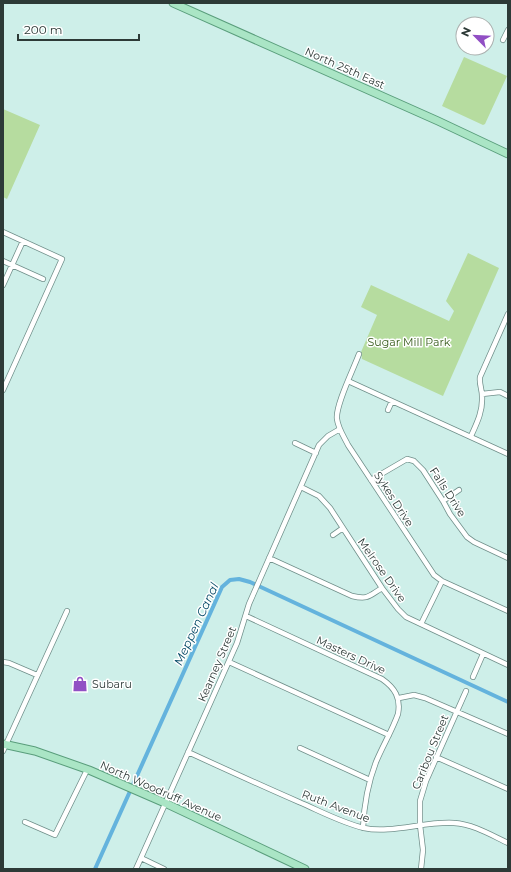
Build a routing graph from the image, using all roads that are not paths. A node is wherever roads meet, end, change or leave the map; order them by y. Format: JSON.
{"nodes":[{"id":1,"x":173,"y":3,"type":"edge"},
{"id":2,"x":508,"y":30,"type":"edge"},
{"id":3,"x":503,"y":40,"type":"dead end"},
{"id":4,"x":508,"y":154,"type":"edge"},
{"id":5,"x":3,"y":232,"type":"edge"},
{"id":6,"x":23,"y":240,"type":"junction"},
{"id":7,"x":3,"y":261,"type":"edge"},
{"id":8,"x":12,"y":265,"type":"junction"},
{"id":9,"x":43,"y":279,"type":"dead end"},
{"id":10,"x":3,"y":285,"type":"edge"},
{"id":11,"x":508,"y":314,"type":"edge"},
{"id":12,"x":359,"y":354,"type":"dead end"},
{"id":13,"x":348,"y":381,"type":"junction"},
{"id":14,"x":3,"y":390,"type":"edge"},
{"id":15,"x":482,"y":394,"type":"junction"},
{"id":16,"x":508,"y":396,"type":"edge"},
{"id":17,"x":392,"y":401,"type":"junction"},
{"id":18,"x":388,"y":410,"type":"dead end"},
{"id":19,"x":340,"y":429,"type":"junction"},
{"id":20,"x":471,"y":436,"type":"junction"},
{"id":21,"x":295,"y":443,"type":"dead end"},
{"id":22,"x":316,"y":453,"type":"junction"},
{"id":23,"x":508,"y":454,"type":"edge"},
{"id":24,"x":371,"y":480,"type":"junction"},
{"id":25,"x":301,"y":487,"type":"junction"},
{"id":26,"x":459,"y":490,"type":"dead end"},
{"id":27,"x":443,"y":501,"type":"junction"},
{"id":28,"x":343,"y":528,"type":"junction"},
{"id":29,"x":333,"y":535,"type":"dead end"},
{"id":30,"x":508,"y":551,"type":"edge"},
{"id":31,"x":507,"y":557,"type":"edge"},
{"id":32,"x":269,"y":558,"type":"junction"},
{"id":33,"x":442,"y":581,"type":"junction"},
{"id":34,"x":382,"y":588,"type":"junction"},
{"id":35,"x":67,"y":611,"type":"dead end"},
{"id":36,"x":508,"y":611,"type":"edge"},
{"id":37,"x":246,"y":616,"type":"junction"},
{"id":38,"x":421,"y":624,"type":"junction"},
{"id":39,"x":483,"y":654,"type":"junction"},
{"id":40,"x":3,"y":662,"type":"edge"},
{"id":41,"x":229,"y":662,"type":"junction"},
{"id":42,"x":508,"y":665,"type":"edge"},
{"id":43,"x":37,"y":675,"type":"junction"},
{"id":44,"x":472,"y":677,"type":"dead end"},
{"id":45,"x":466,"y":691,"type":"dead end"},
{"id":46,"x":399,"y":698,"type":"junction"},
{"id":47,"x":456,"y":712,"type":"junction"},
{"id":48,"x":508,"y":734,"type":"edge"},
{"id":49,"x":389,"y":736,"type":"junction"},
{"id":50,"x":4,"y":747,"type":"edge"},
{"id":51,"x":300,"y":748,"type":"dead end"},
{"id":52,"x":188,"y":752,"type":"junction"},
{"id":53,"x":436,"y":757,"type":"junction"},
{"id":54,"x":87,"y":770,"type":"junction"},
{"id":55,"x":370,"y":780,"type":"junction"},
{"id":56,"x":508,"y":789,"type":"edge"},
{"id":57,"x":165,"y":803,"type":"junction"},
{"id":58,"x":25,"y":822,"type":"dead end"},
{"id":59,"x":420,"y":825,"type":"junction"},
{"id":60,"x":363,"y":828,"type":"junction"},
{"id":61,"x":508,"y":843,"type":"edge"},
{"id":62,"x":141,"y":858,"type":"junction"},
{"id":63,"x":136,"y":869,"type":"edge"},
{"id":64,"x":164,"y":869,"type":"edge"},
{"id":65,"x":305,"y":869,"type":"edge"},
{"id":66,"x":421,"y":869,"type":"edge"}],
"edges":[{"from":1,"to":4,"type":"main road","name":"North 25th East"},
{"from":2,"to":3,"type":"street"},
{"from":5,"to":6,"type":"street"},
{"from":6,"to":8,"type":"street"},
{"from":6,"to":14,"type":"street"},
{"from":7,"to":8,"type":"street"},
{"from":8,"to":9,"type":"street"},
{"from":8,"to":10,"type":"street"},
{"from":11,"to":15,"type":"street"},
{"from":12,"to":13,"type":"street","name":"Sykes Drive"},
{"from":13,"to":17,"type":"street"},
{"from":13,"to":19,"type":"street","name":"Sykes Drive"},
{"from":15,"to":16,"type":"street"},
{"from":15,"to":20,"type":"street"},
{"from":17,"to":18,"type":"street"},
{"from":17,"to":20,"type":"street"},
{"from":19,"to":22,"type":"street","name":"Kearney Street"},
{"from":19,"to":24,"type":"street","name":"Sykes Drive"},
{"from":20,"to":23,"type":"street"},
{"from":21,"to":22,"type":"street"},
{"from":22,"to":25,"type":"street","name":"Kearney Street"},
{"from":24,"to":27,"type":"street","name":"Falls Drive"},
{"from":24,"to":33,"type":"street","name":"Sykes Drive"},
{"from":25,"to":28,"type":"street","name":"Melrose Drive"},
{"from":25,"to":32,"type":"street","name":"Kearney Street"},
{"from":26,"to":27,"type":"street"},
{"from":27,"to":31,"type":"street","name":"Falls Drive"},
{"from":28,"to":29,"type":"street"},
{"from":28,"to":34,"type":"street","name":"Melrose Drive"},
{"from":30,"to":31,"type":"street"},
{"from":32,"to":34,"type":"street"},
{"from":32,"to":37,"type":"street","name":"Kearney Street"},
{"from":33,"to":36,"type":"street","name":"Sykes Drive"},
{"from":33,"to":38,"type":"street"},
{"from":34,"to":38,"type":"street","name":"Melrose Drive"},
{"from":35,"to":43,"type":"street"},
{"from":37,"to":41,"type":"street","name":"Kearney Street"},
{"from":37,"to":46,"type":"street","name":"Masters Drive"},
{"from":38,"to":39,"type":"street","name":"Melrose Drive"},
{"from":39,"to":42,"type":"street","name":"Melrose Drive"},
{"from":39,"to":44,"type":"street"},
{"from":40,"to":43,"type":"street"},
{"from":41,"to":49,"type":"street"},
{"from":41,"to":52,"type":"street","name":"Kearney Street"},
{"from":43,"to":50,"type":"street"},
{"from":45,"to":47,"type":"street","name":"Caribou Street"},
{"from":46,"to":47,"type":"street"},
{"from":46,"to":49,"type":"street"},
{"from":47,"to":48,"type":"street"},
{"from":47,"to":53,"type":"street","name":"Caribou Street"},
{"from":49,"to":55,"type":"street"},
{"from":50,"to":54,"type":"main road","name":"North Woodruff Avenue"},
{"from":51,"to":55,"type":"street"},
{"from":52,"to":57,"type":"street","name":"Kearney Street"},
{"from":52,"to":60,"type":"street","name":"Ruth Avenue"},
{"from":53,"to":56,"type":"street"},
{"from":53,"to":59,"type":"street","name":"Caribou Street"},
{"from":54,"to":57,"type":"main road","name":"North Woodruff Avenue"},
{"from":54,"to":58,"type":"street"},
{"from":55,"to":60,"type":"street"},
{"from":57,"to":62,"type":"street","name":"Kearney Street"},
{"from":57,"to":65,"type":"main road","name":"North Woodruff Avenue"},
{"from":59,"to":60,"type":"street","name":"Ruth Avenue"},
{"from":59,"to":61,"type":"street","name":"Ruth Avenue"},
{"from":59,"to":66,"type":"street","name":"Caribou Street"},
{"from":62,"to":63,"type":"street","name":"Kearney Street"},
{"from":62,"to":64,"type":"street"}]}
